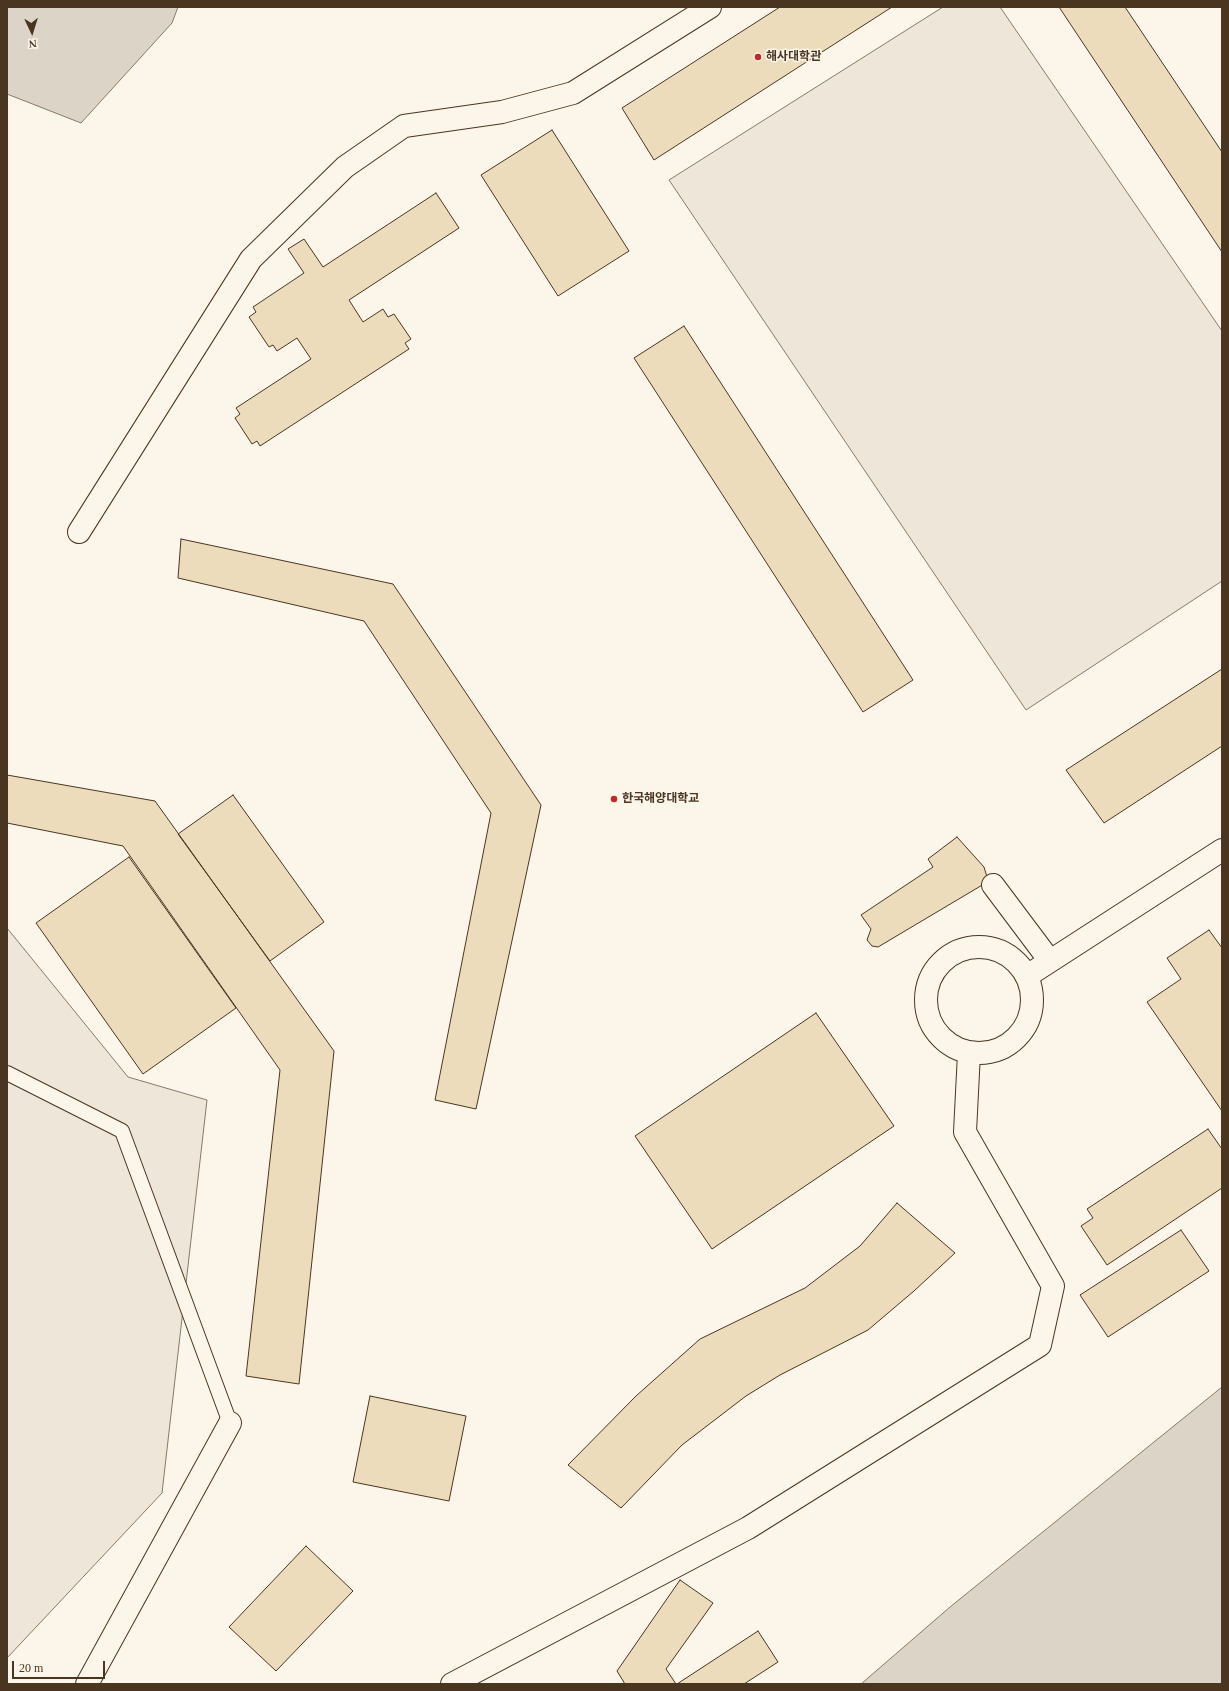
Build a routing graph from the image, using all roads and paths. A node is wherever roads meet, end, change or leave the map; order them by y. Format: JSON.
{"nodes":[{"id":1,"x":710,"y":7,"type":"edge"},
{"id":2,"x":79,"y":532,"type":"dead end"},
{"id":3,"x":1222,"y":850,"type":"edge"},
{"id":4,"x":993,"y":885,"type":"dead end"},
{"id":5,"x":1050,"y":961,"type":"junction"},
{"id":6,"x":1027,"y":976,"type":"junction"},
{"id":7,"x":969,"y":1053,"type":"junction"},
{"id":8,"x":7,"y":1073,"type":"edge"},
{"id":9,"x":230,"y":1423,"type":"joint"},
{"id":10,"x":87,"y":1684,"type":"edge"},
{"id":11,"x":452,"y":1684,"type":"edge"}],
"edges":[{"from":1,"to":2,"type":"street"},
{"from":3,"to":5,"type":"street"},
{"from":4,"to":5,"type":"street"},
{"from":5,"to":6,"type":"street"},
{"from":6,"to":7,"type":"street"},
{"from":6,"to":7,"type":"street"},
{"from":7,"to":11,"type":"street"},
{"from":8,"to":9,"type":"lane"},
{"from":9,"to":10,"type":"street"}]}
